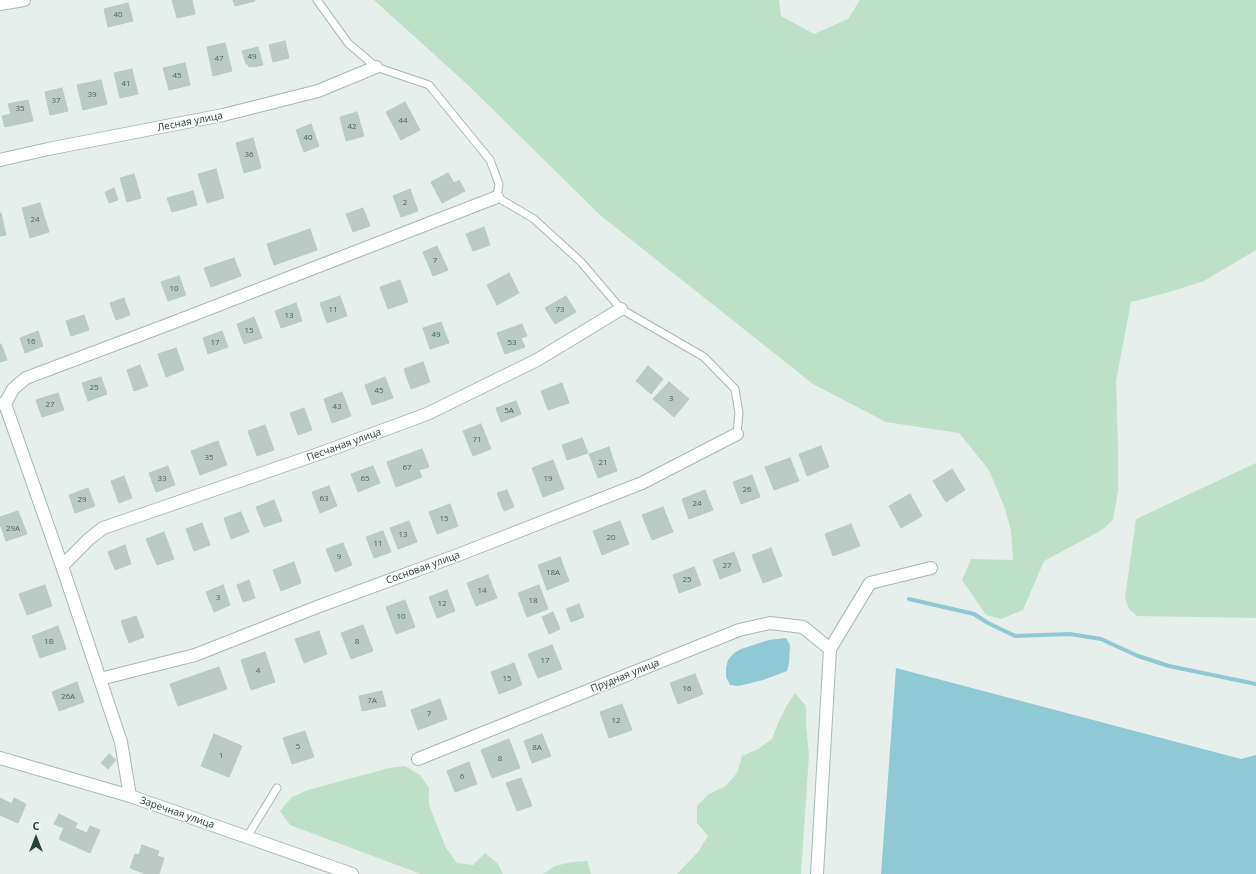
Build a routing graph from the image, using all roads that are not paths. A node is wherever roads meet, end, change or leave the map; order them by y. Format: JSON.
{"nodes":[{"id":1,"x":24,"y":0,"type":"edge"},
{"id":2,"x":317,"y":0,"type":"edge"},
{"id":3,"x":0,"y":4,"type":"edge"},
{"id":4,"x":376,"y":67,"type":"junction"},
{"id":5,"x":0,"y":160,"type":"edge"},
{"id":6,"x":497,"y":197,"type":"junction"},
{"id":7,"x":621,"y":309,"type":"junction"},
{"id":8,"x":2,"y":404,"type":"edge"},
{"id":9,"x":737,"y":434,"type":"joint"},
{"id":10,"x":62,"y":566,"type":"junction"},
{"id":11,"x":932,"y":568,"type":"dead end"},
{"id":12,"x":830,"y":649,"type":"junction"},
{"id":13,"x":100,"y":679,"type":"junction"},
{"id":14,"x":0,"y":758,"type":"edge"},
{"id":15,"x":418,"y":759,"type":"dead end"},
{"id":16,"x":277,"y":788,"type":"dead end"},
{"id":17,"x":130,"y":796,"type":"junction"},
{"id":18,"x":247,"y":837,"type":"junction"},
{"id":19,"x":352,"y":874,"type":"edge"},
{"id":20,"x":817,"y":874,"type":"edge"}],
"edges":[{"from":1,"to":3,"type":"street"},
{"from":2,"to":4,"type":"lane"},
{"from":4,"to":5,"type":"street","name":"Лесная улица"},
{"from":4,"to":6,"type":"lane"},
{"from":6,"to":7,"type":"lane"},
{"from":6,"to":8,"type":"street"},
{"from":7,"to":9,"type":"lane"},
{"from":7,"to":10,"type":"street","name":"Песчаная улица"},
{"from":8,"to":10,"type":"street"},
{"from":9,"to":13,"type":"street","name":"Сосновая улица"},
{"from":10,"to":13,"type":"street"},
{"from":11,"to":12,"type":"street"},
{"from":12,"to":15,"type":"street","name":"Прудная улица"},
{"from":12,"to":20,"type":"street"},
{"from":13,"to":17,"type":"street"},
{"from":14,"to":17,"type":"street","name":"Заречная улица"},
{"from":16,"to":18,"type":"lane"},
{"from":17,"to":18,"type":"street","name":"Заречная улица"},
{"from":18,"to":19,"type":"street","name":"Заречная улица"}]}
